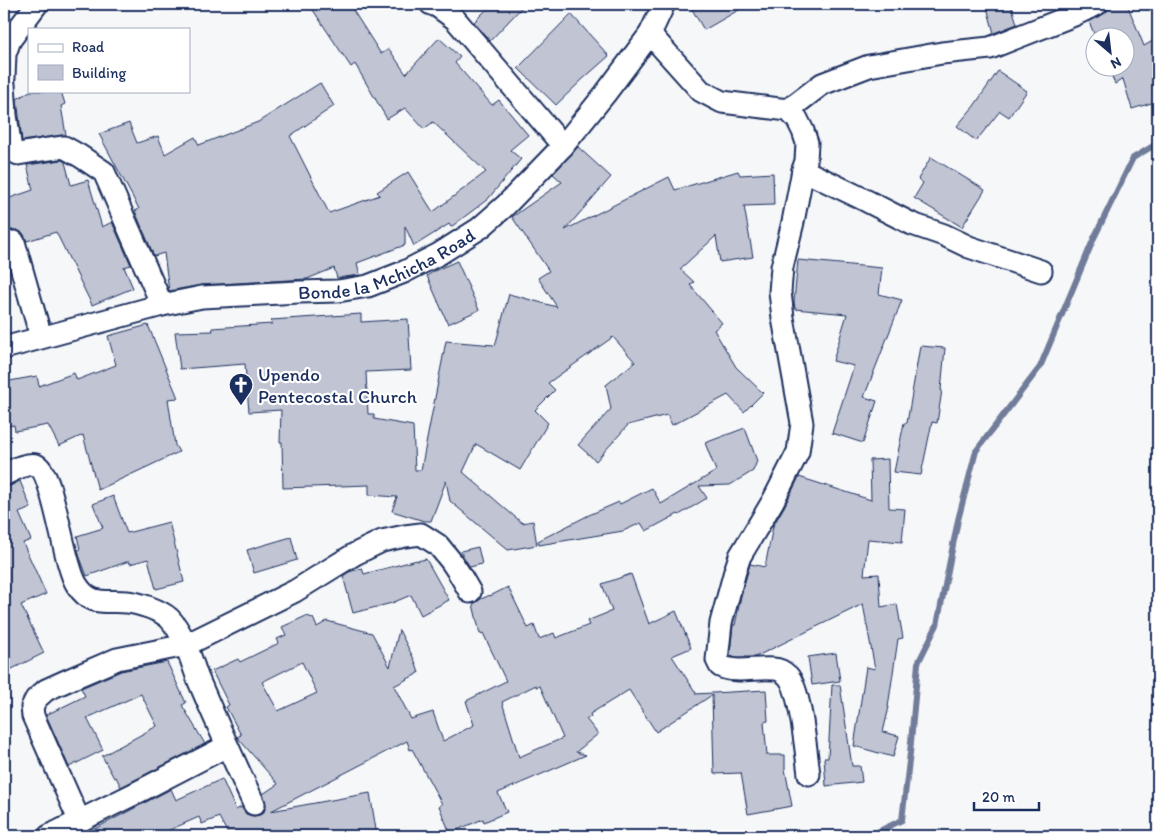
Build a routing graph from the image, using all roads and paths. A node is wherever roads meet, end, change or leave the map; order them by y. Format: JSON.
{"nodes":[{"id":1,"x":37,"y":4,"type":"edge"},
{"id":2,"x":431,"y":4,"type":"edge"},
{"id":3,"x":664,"y":4,"type":"edge"},
{"id":4,"x":1097,"y":4,"type":"edge"},
{"id":5,"x":650,"y":34,"type":"junction"},
{"id":6,"x":4,"y":78,"type":"edge"},
{"id":7,"x":4,"y":84,"type":"edge"},
{"id":8,"x":788,"y":110,"type":"junction"},
{"id":9,"x":563,"y":146,"type":"junction"},
{"id":10,"x":803,"y":170,"type":"junction"},
{"id":11,"x":14,"y":242,"type":"dead end"},
{"id":12,"x":1041,"y":272,"type":"dead end"},
{"id":13,"x":162,"y":306,"type":"junction"},
{"id":14,"x":41,"y":337,"type":"junction"},
{"id":15,"x":4,"y":348,"type":"edge"},
{"id":16,"x":4,"y":475,"type":"edge"},
{"id":17,"x":470,"y":592,"type":"dead end"},
{"id":18,"x":186,"y":645,"type":"junction"},
{"id":19,"x":227,"y":746,"type":"junction"},
{"id":20,"x":809,"y":774,"type":"dead end"},
{"id":21,"x":254,"y":804,"type":"dead end"},
{"id":22,"x":80,"y":822,"type":"junction"},
{"id":23,"x":49,"y":836,"type":"edge"}],
"edges":[{"from":1,"to":6,"type":"street"},
{"from":2,"to":9,"type":"street"},
{"from":3,"to":5,"type":"street","name":"Bonde la Mchicha Road"},
{"from":4,"to":8,"type":"street"},
{"from":5,"to":8,"type":"street"},
{"from":5,"to":9,"type":"street","name":"Bonde la Mchicha Road"},
{"from":7,"to":13,"type":"street"},
{"from":8,"to":10,"type":"street"},
{"from":9,"to":13,"type":"street","name":"Bonde la Mchicha Road"},
{"from":10,"to":12,"type":"street"},
{"from":10,"to":20,"type":"street"},
{"from":11,"to":14,"type":"street"},
{"from":13,"to":14,"type":"street","name":"Bonde la Mchicha Road"},
{"from":14,"to":15,"type":"street","name":"Bonde la Mchicha Road"},
{"from":16,"to":18,"type":"street"},
{"from":17,"to":18,"type":"street"},
{"from":18,"to":19,"type":"street"},
{"from":18,"to":22,"type":"street"},
{"from":19,"to":21,"type":"street"},
{"from":19,"to":22,"type":"street"},
{"from":22,"to":23,"type":"street"}]}
